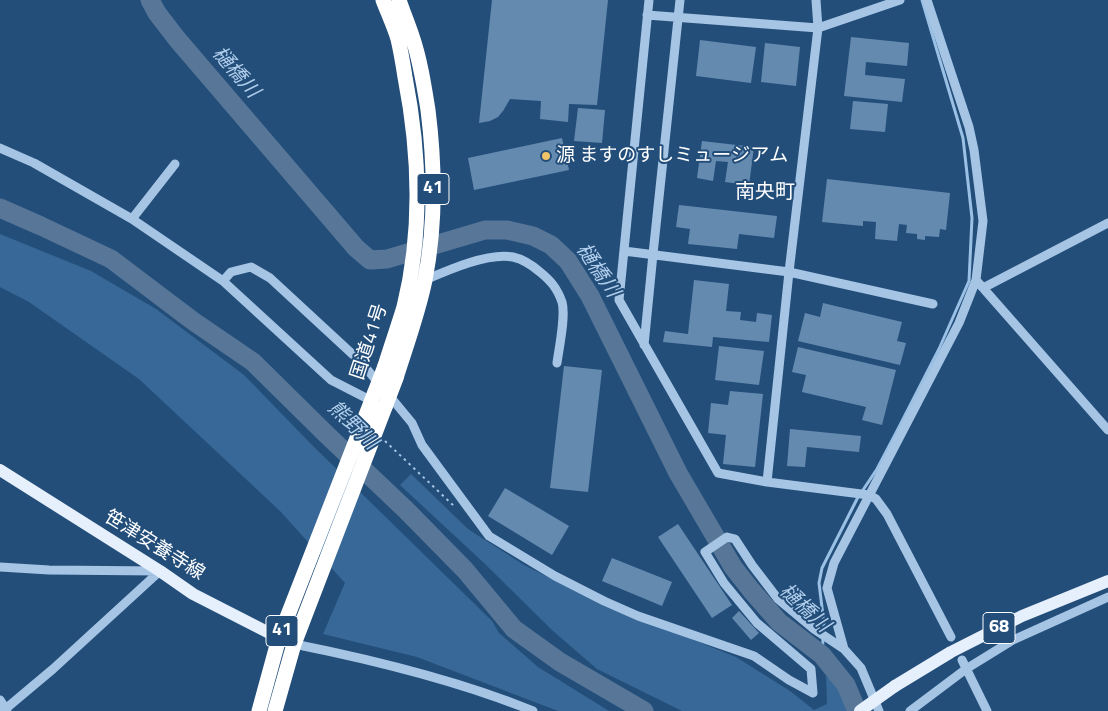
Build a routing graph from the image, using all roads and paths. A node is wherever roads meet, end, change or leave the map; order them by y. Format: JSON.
{"nodes":[{"id":1,"x":383,"y":0,"type":"edge"},
{"id":2,"x":398,"y":0,"type":"edge"},
{"id":3,"x":649,"y":0,"type":"edge"},
{"id":4,"x":680,"y":0,"type":"edge"},
{"id":5,"x":816,"y":0,"type":"edge"},
{"id":6,"x":900,"y":0,"type":"edge"},
{"id":7,"x":927,"y":0,"type":"edge"},
{"id":8,"x":647,"y":15,"type":"junction"},
{"id":9,"x":678,"y":18,"type":"junction"},
{"id":10,"x":818,"y":28,"type":"junction"},
{"id":11,"x":0,"y":148,"type":"edge"},
{"id":12,"x":175,"y":164,"type":"dead end"},
{"id":13,"x":132,"y":220,"type":"junction"},
{"id":14,"x":1108,"y":223,"type":"edge"},
{"id":15,"x":624,"y":252,"type":"junction"},
{"id":16,"x":653,"y":254,"type":"junction"},
{"id":17,"x":789,"y":272,"type":"junction"},
{"id":18,"x":425,"y":280,"type":"junction"},
{"id":19,"x":976,"y":280,"type":"junction"},
{"id":20,"x":222,"y":281,"type":"junction"},
{"id":21,"x":983,"y":288,"type":"junction"},
{"id":22,"x":933,"y":304,"type":"dead end"},
{"id":23,"x":644,"y":345,"type":"junction"},
{"id":24,"x":557,"y":363,"type":"dead end"},
{"id":25,"x":377,"y":400,"type":"junction"},
{"id":26,"x":1108,"y":430,"type":"edge"},
{"id":27,"x":374,"y":438,"type":"junction"},
{"id":28,"x":0,"y":470,"type":"edge"},
{"id":29,"x":767,"y":482,"type":"junction"},
{"id":30,"x":869,"y":495,"type":"junction"},
{"id":31,"x":459,"y":510,"type":"dead end"},
{"id":32,"x":0,"y":567,"type":"edge"},
{"id":33,"x":160,"y":571,"type":"junction"},
{"id":34,"x":1108,"y":581,"type":"edge"},
{"id":35,"x":1108,"y":597,"type":"edge"},
{"id":36,"x":951,"y":637,"type":"dead end"},
{"id":37,"x":279,"y":638,"type":"junction"},
{"id":38,"x":294,"y":644,"type":"junction"},
{"id":39,"x":844,"y":648,"type":"junction"},
{"id":40,"x":962,"y":660,"type":"dead end"},
{"id":41,"x":966,"y":669,"type":"junction"},
{"id":42,"x":0,"y":700,"type":"edge"},
{"id":43,"x":5,"y":710,"type":"edge"},
{"id":44,"x":259,"y":711,"type":"edge"},
{"id":45,"x":275,"y":711,"type":"edge"},
{"id":46,"x":533,"y":711,"type":"edge"},
{"id":47,"x":860,"y":711,"type":"edge"},
{"id":48,"x":879,"y":711,"type":"edge"},
{"id":49,"x":910,"y":711,"type":"edge"},
{"id":50,"x":987,"y":711,"type":"edge"}],
"edges":[{"from":1,"to":25,"type":"highway","name":"国道41号","number":"41","bridge":true},
{"from":2,"to":18,"type":"highway","name":"国道41号","number":"41"},
{"from":3,"to":8,"type":"street"},
{"from":4,"to":9,"type":"street"},
{"from":5,"to":10,"type":"street"},
{"from":6,"to":10,"type":"street"},
{"from":7,"to":19,"type":"street"},
{"from":8,"to":9,"type":"street"},
{"from":8,"to":15,"type":"street"},
{"from":9,"to":10,"type":"street"},
{"from":9,"to":16,"type":"street"},
{"from":10,"to":17,"type":"street"},
{"from":11,"to":13,"type":"street"},
{"from":12,"to":13,"type":"street"},
{"from":13,"to":20,"type":"street"},
{"from":14,"to":21,"type":"street"},
{"from":15,"to":16,"type":"street"},
{"from":15,"to":23,"type":"street"},
{"from":16,"to":17,"type":"street"},
{"from":16,"to":23,"type":"street"},
{"from":17,"to":22,"type":"street"},
{"from":17,"to":29,"type":"street"},
{"from":18,"to":24,"type":"street"},
{"from":18,"to":25,"type":"highway","name":"国道41号","number":"41","bridge":true},
{"from":19,"to":21,"type":"street"},
{"from":19,"to":30,"type":"street"},
{"from":20,"to":25,"type":"street"},
{"from":20,"to":39,"type":"street"},
{"from":21,"to":26,"type":"street"},
{"from":23,"to":29,"type":"street"},
{"from":25,"to":27,"type":"highway","name":"国道41号","number":"41"},
{"from":25,"to":37,"type":"highway","name":"国道41号","number":"41"},
{"from":27,"to":31,"type":"path"},
{"from":27,"to":38,"type":"highway","name":"国道41号","number":"41"},
{"from":28,"to":33,"type":"main road","name":"笹津安養寺線"},
{"from":29,"to":30,"type":"street"},
{"from":30,"to":36,"type":"street"},
{"from":30,"to":39,"type":"street"},
{"from":32,"to":33,"type":"street"},
{"from":33,"to":37,"type":"main road","name":"笹津安養寺線"},
{"from":33,"to":43,"type":"street"},
{"from":34,"to":47,"type":"main road","number":"68","bridge":true},
{"from":35,"to":41,"type":"street"},
{"from":37,"to":38,"type":"main road","name":"笹津安養寺線"},
{"from":37,"to":44,"type":"highway","name":"国道41号","number":"41"},
{"from":38,"to":45,"type":"highway","name":"国道41号","number":"41"},
{"from":38,"to":46,"type":"street"},
{"from":39,"to":48,"type":"street"},
{"from":40,"to":41,"type":"street"},
{"from":41,"to":49,"type":"street"},
{"from":41,"to":50,"type":"street"},
{"from":42,"to":43,"type":"street"}]}
